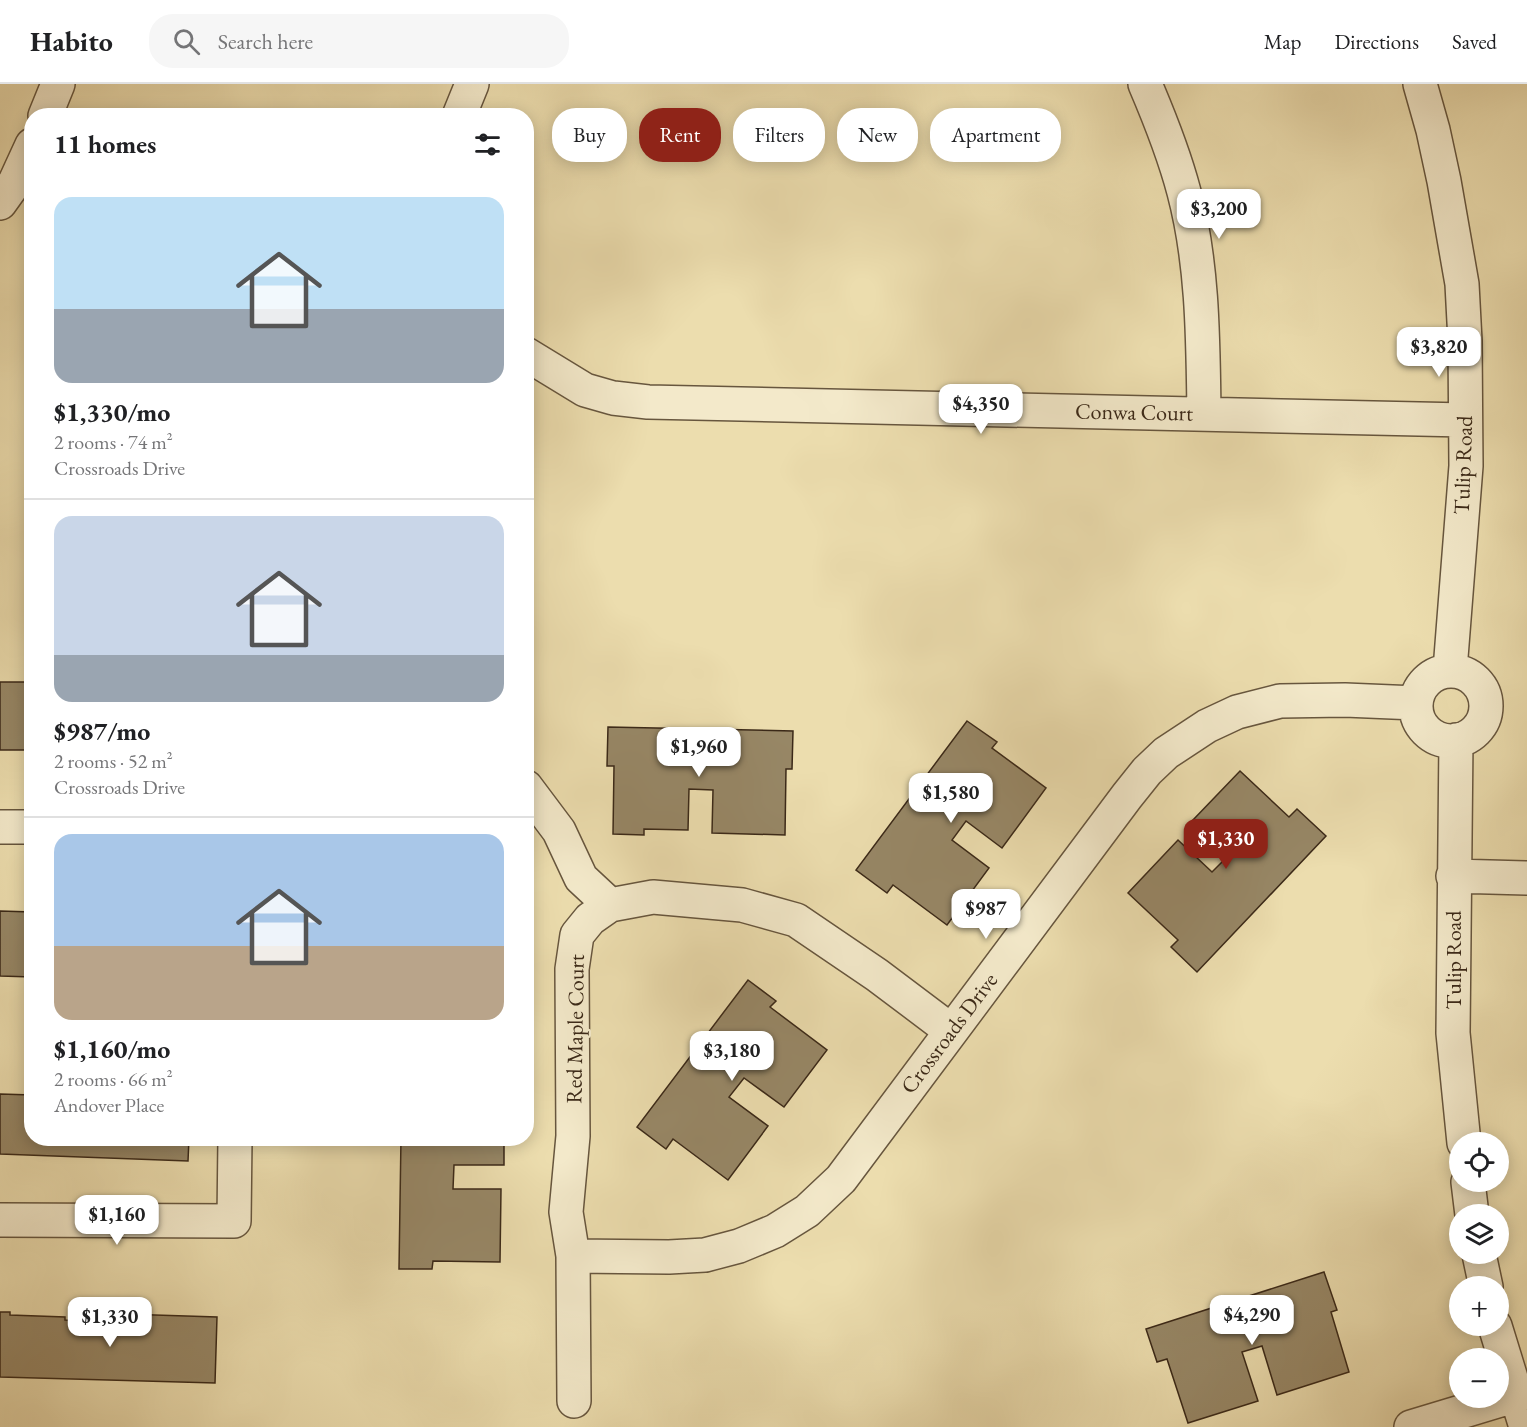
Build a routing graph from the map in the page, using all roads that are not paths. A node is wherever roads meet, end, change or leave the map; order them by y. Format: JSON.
{"nodes":[{"id":1,"x":58,"y":84,"type":"edge"},
{"id":2,"x":472,"y":84,"type":"edge"},
{"id":3,"x":1146,"y":84,"type":"edge"},
{"id":4,"x":1420,"y":84,"type":"edge"},
{"id":5,"x":48,"y":108,"type":"edge"},
{"id":6,"x":462,"y":108,"type":"edge"},
{"id":7,"x":24,"y":162,"type":"edge"},
{"id":8,"x":0,"y":203,"type":"edge"},
{"id":9,"x":534,"y":359,"type":"edge"},
{"id":10,"x":1204,"y":414,"type":"junction"},
{"id":11,"x":1465,"y":420,"type":"junction"},
{"id":12,"x":1450,"y":670,"type":"junction"},
{"id":13,"x":1416,"y":703,"type":"junction"},
{"id":14,"x":1456,"y":740,"type":"junction"},
{"id":15,"x":534,"y":798,"type":"edge"},
{"id":16,"x":0,"y":827,"type":"edge"},
{"id":17,"x":24,"y":827,"type":"edge"},
{"id":18,"x":1453,"y":876,"type":"junction"},
{"id":19,"x":1527,"y":878,"type":"edge"},
{"id":20,"x":610,"y":905,"type":"junction"},
{"id":21,"x":950,"y":1030,"type":"junction"},
{"id":22,"x":1463,"y":1132,"type":"edge"},
{"id":23,"x":235,"y":1146,"type":"edge"},
{"id":24,"x":0,"y":1220,"type":"edge"},
{"id":25,"x":573,"y":1256,"type":"junction"},
{"id":26,"x":1499,"y":1336,"type":"edge"},
{"id":27,"x":1521,"y":1394,"type":"edge"},
{"id":28,"x":574,"y":1401,"type":"dead end"},
{"id":29,"x":1411,"y":1427,"type":"edge"},
{"id":30,"x":1526,"y":1427,"type":"edge"}],
"edges":[{"from":1,"to":5,"type":"street"},
{"from":2,"to":6,"type":"street"},
{"from":3,"to":10,"type":"street"},
{"from":4,"to":11,"type":"street","name":"Tulip Road"},
{"from":7,"to":8,"type":"street"},
{"from":9,"to":10,"type":"street","name":"Conwa Court"},
{"from":10,"to":11,"type":"street","name":"Conwa Court"},
{"from":11,"to":12,"type":"street","name":"Tulip Road"},
{"from":12,"to":13,"type":"street"},
{"from":12,"to":14,"type":"street"},
{"from":13,"to":14,"type":"street"},
{"from":13,"to":21,"type":"street","name":"Crossroads Drive"},
{"from":14,"to":18,"type":"street","name":"Tulip Road"},
{"from":15,"to":20,"type":"street"},
{"from":16,"to":17,"type":"street"},
{"from":18,"to":19,"type":"street"},
{"from":18,"to":22,"type":"street","name":"Tulip Road"},
{"from":20,"to":21,"type":"street","name":"Red Maple Court"},
{"from":20,"to":25,"type":"street","name":"Red Maple Court"},
{"from":21,"to":25,"type":"street","name":"Crossroads Drive"},
{"from":23,"to":24,"type":"street"},
{"from":25,"to":28,"type":"street","name":"Red Maple Court"},
{"from":26,"to":27,"type":"street"},
{"from":27,"to":29,"type":"street"},
{"from":27,"to":30,"type":"street"}]}
